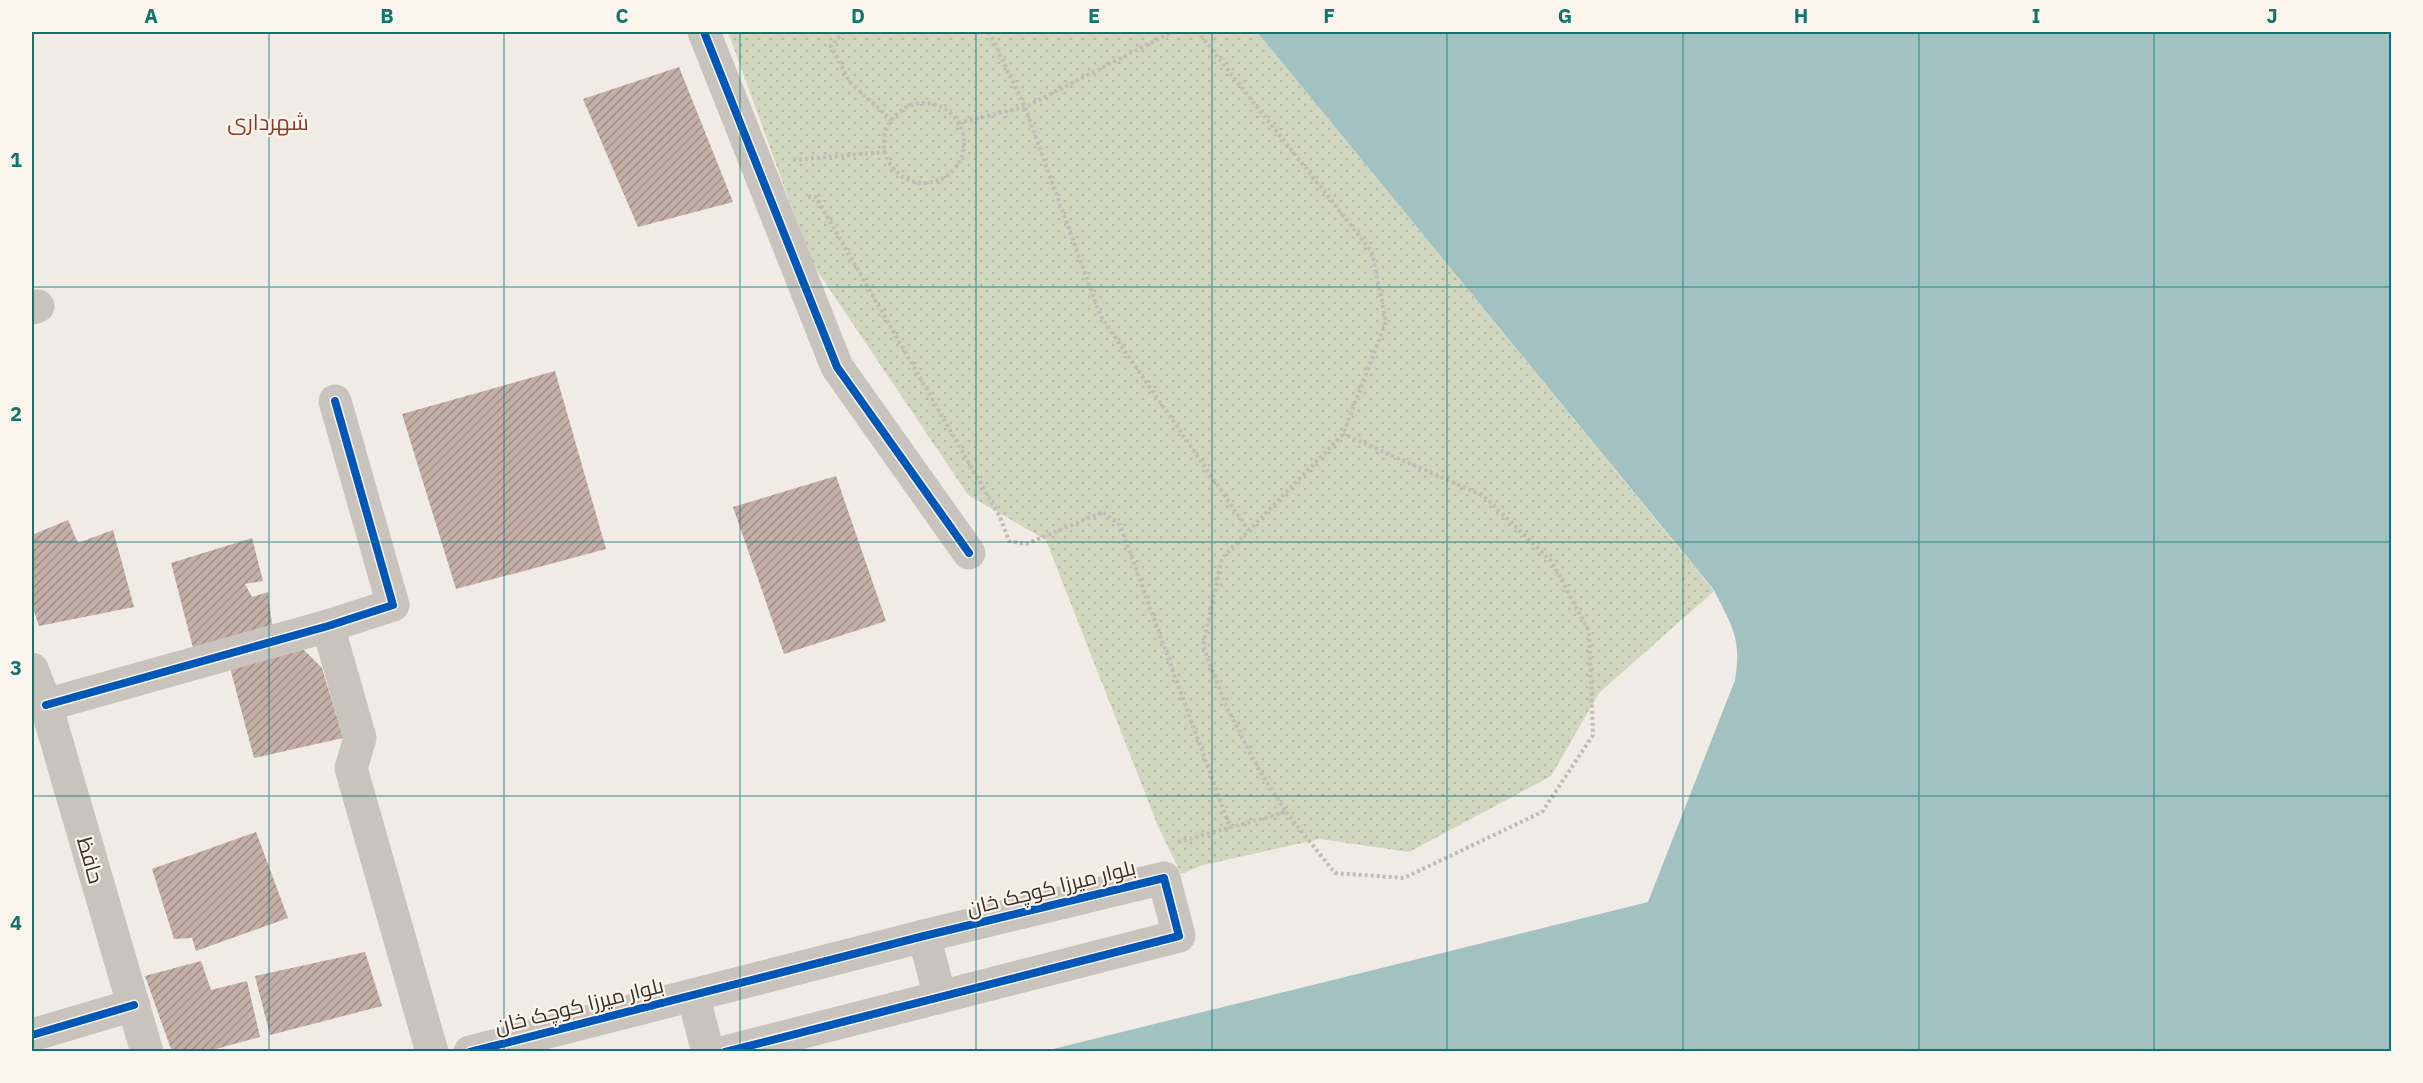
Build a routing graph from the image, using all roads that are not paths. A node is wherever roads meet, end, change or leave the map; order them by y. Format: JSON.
{"nodes":[{"id":1,"x":704,"y":32,"type":"edge"},
{"id":2,"x":335,"y":400,"type":"dead end"},
{"id":3,"x":969,"y":553,"type":"dead end"},
{"id":4,"x":328,"y":626,"type":"junction"},
{"id":5,"x":32,"y":669,"type":"edge"},
{"id":6,"x":46,"y":705,"type":"junction"},
{"id":7,"x":924,"y":936,"type":"junction"},
{"id":8,"x":693,"y":995,"type":"junction"},
{"id":9,"x":940,"y":998,"type":"junction"},
{"id":10,"x":134,"y":1005,"type":"junction"},
{"id":11,"x":32,"y":1035,"type":"edge"},
{"id":12,"x":147,"y":1052,"type":"edge"},
{"id":13,"x":432,"y":1052,"type":"edge"},
{"id":14,"x":470,"y":1052,"type":"edge"},
{"id":15,"x":708,"y":1052,"type":"edge"},
{"id":16,"x":725,"y":1052,"type":"edge"}],
"edges":[{"from":1,"to":3,"type":"street"},
{"from":2,"to":4,"type":"street"},
{"from":4,"to":6,"type":"street"},
{"from":4,"to":13,"type":"street"},
{"from":5,"to":6,"type":"street","name":"حافظ"},
{"from":6,"to":10,"type":"street","name":"حافظ"},
{"from":7,"to":8,"type":"street","name":"بلوار میرزا کوچک خان"},
{"from":7,"to":9,"type":"street"},
{"from":7,"to":9,"type":"street","name":"بلوار میرزا کوچک خان"},
{"from":8,"to":14,"type":"street","name":"بلوار میرزا کوچک خان"},
{"from":8,"to":15,"type":"street"},
{"from":9,"to":16,"type":"street","name":"بلوار میرزا کوچک خان"},
{"from":10,"to":11,"type":"street"},
{"from":10,"to":12,"type":"street","name":"حافظ"}]}
